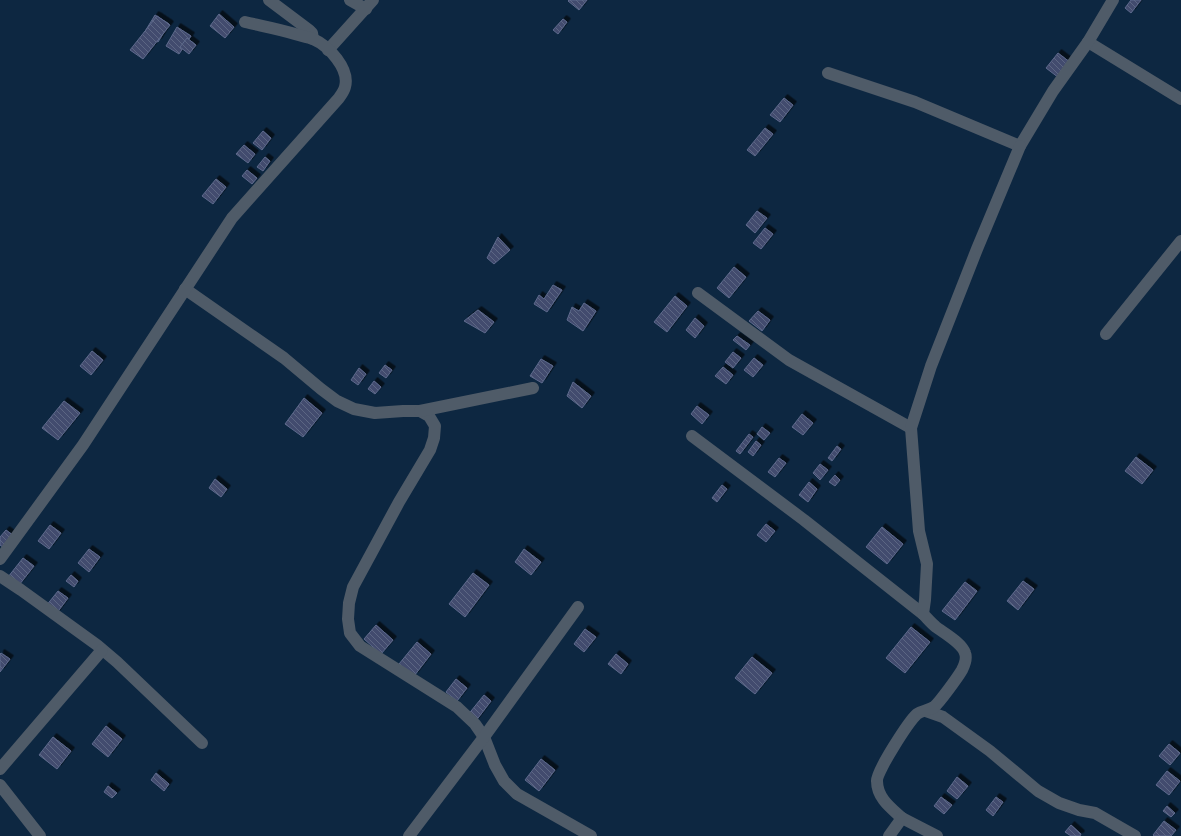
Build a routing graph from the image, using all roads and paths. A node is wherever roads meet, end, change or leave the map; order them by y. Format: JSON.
{"nodes":[{"id":1,"x":269,"y":0,"type":"edge"},
{"id":2,"x":350,"y":0,"type":"edge"},
{"id":3,"x":1113,"y":0,"type":"edge"},
{"id":4,"x":370,"y":5,"type":"edge"},
{"id":5,"x":244,"y":22,"type":"dead end"},
{"id":6,"x":313,"y":39,"type":"junction"},
{"id":7,"x":1088,"y":42,"type":"junction"},
{"id":8,"x":328,"y":50,"type":"junction"},
{"id":9,"x":828,"y":73,"type":"dead end"},
{"id":10,"x":1181,"y":99,"type":"edge"},
{"id":11,"x":1020,"y":146,"type":"junction"},
{"id":12,"x":1181,"y":241,"type":"edge"},
{"id":13,"x":184,"y":289,"type":"junction"},
{"id":14,"x":698,"y":294,"type":"dead end"},
{"id":15,"x":1106,"y":334,"type":"dead end"},
{"id":16,"x":533,"y":388,"type":"dead end"},
{"id":17,"x":420,"y":411,"type":"junction"},
{"id":18,"x":911,"y":428,"type":"junction"},
{"id":19,"x":692,"y":436,"type":"dead end"},
{"id":20,"x":0,"y":559,"type":"edge"},
{"id":21,"x":0,"y":576,"type":"edge"},
{"id":22,"x":578,"y":607,"type":"dead end"},
{"id":23,"x":923,"y":614,"type":"junction"},
{"id":24,"x":102,"y":650,"type":"junction"},
{"id":25,"x":926,"y":711,"type":"junction"},
{"id":26,"x":484,"y":737,"type":"junction"},
{"id":27,"x":202,"y":742,"type":"dead end"},
{"id":28,"x":0,"y":769,"type":"edge"},
{"id":29,"x":0,"y":785,"type":"edge"},
{"id":30,"x":902,"y":818,"type":"junction"},
{"id":31,"x":40,"y":836,"type":"edge"},
{"id":32,"x":409,"y":836,"type":"edge"},
{"id":33,"x":592,"y":836,"type":"edge"},
{"id":34,"x":889,"y":836,"type":"edge"},
{"id":35,"x":937,"y":836,"type":"edge"},
{"id":36,"x":1135,"y":836,"type":"edge"}],
"edges":[{"from":1,"to":6,"type":"street"},
{"from":2,"to":4,"type":"street"},
{"from":3,"to":7,"type":"street"},
{"from":4,"to":8,"type":"street"},
{"from":5,"to":6,"type":"street"},
{"from":6,"to":8,"type":"street"},
{"from":7,"to":10,"type":"street"},
{"from":7,"to":11,"type":"street"},
{"from":8,"to":13,"type":"street"},
{"from":9,"to":11,"type":"street"},
{"from":11,"to":18,"type":"street"},
{"from":12,"to":15,"type":"street"},
{"from":13,"to":17,"type":"street"},
{"from":13,"to":20,"type":"street"},
{"from":14,"to":18,"type":"street"},
{"from":16,"to":17,"type":"street"},
{"from":17,"to":26,"type":"street"},
{"from":18,"to":23,"type":"street"},
{"from":19,"to":23,"type":"street"},
{"from":21,"to":24,"type":"street"},
{"from":22,"to":26,"type":"street"},
{"from":23,"to":25,"type":"street"},
{"from":24,"to":27,"type":"street"},
{"from":24,"to":28,"type":"street"},
{"from":25,"to":30,"type":"street"},
{"from":25,"to":36,"type":"street"},
{"from":26,"to":32,"type":"street"},
{"from":26,"to":33,"type":"street"},
{"from":29,"to":31,"type":"street"},
{"from":30,"to":34,"type":"street"},
{"from":30,"to":35,"type":"street"}]}
